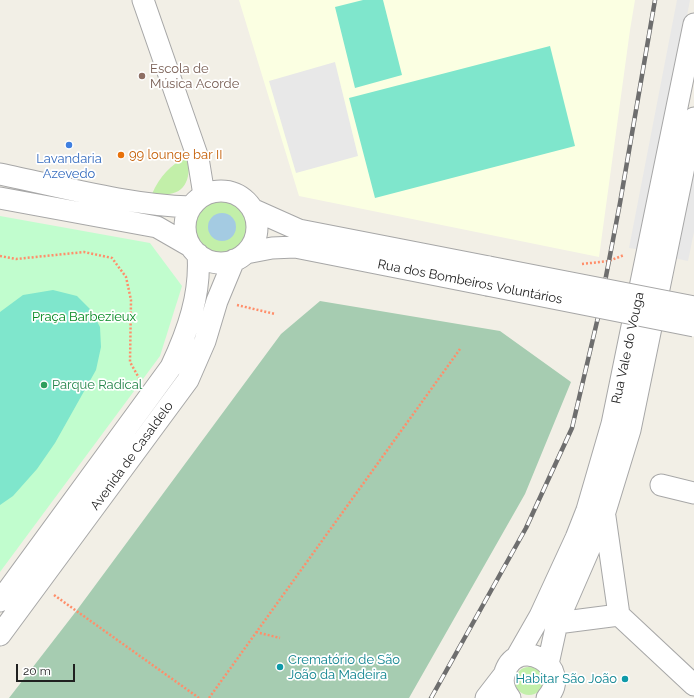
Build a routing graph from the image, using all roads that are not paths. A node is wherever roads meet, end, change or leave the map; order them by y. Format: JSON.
{"nodes":[{"id":1,"x":143,"y":0,"type":"edge"},
{"id":2,"x":694,"y":24,"type":"edge"},
{"id":3,"x":694,"y":118,"type":"edge"},
{"id":4,"x":690,"y":159,"type":"edge"},
{"id":5,"x":0,"y":174,"type":"edge"},
{"id":6,"x":0,"y":198,"type":"edge"},
{"id":7,"x":198,"y":201,"type":"junction"},
{"id":8,"x":252,"y":209,"type":"junction"},
{"id":9,"x":194,"y":250,"type":"junction"},
{"id":10,"x":240,"y":256,"type":"junction"},
{"id":11,"x":488,"y":276,"type":"junction"},
{"id":12,"x":694,"y":307,"type":"edge"},
{"id":13,"x":694,"y":326,"type":"edge"},
{"id":14,"x":661,"y":485,"type":"dead end"},
{"id":15,"x":694,"y":493,"type":"edge"},
{"id":16,"x":604,"y":515,"type":"junction"},
{"id":17,"x":0,"y":601,"type":"edge"},
{"id":18,"x":618,"y":615,"type":"junction"},
{"id":19,"x":557,"y":623,"type":"junction"},
{"id":20,"x":0,"y":635,"type":"edge"},
{"id":21,"x":516,"y":658,"type":"junction"},
{"id":22,"x":548,"y":664,"type":"junction"},
{"id":23,"x":503,"y":676,"type":"junction"},
{"id":24,"x":694,"y":685,"type":"edge"},
{"id":25,"x":550,"y":697,"type":"edge"},
{"id":26,"x":486,"y":698,"type":"edge"},
{"id":27,"x":510,"y":698,"type":"edge"}],
"edges":[{"from":1,"to":7,"type":"street"},
{"from":2,"to":21,"type":"street","name":"Rua Vale do Vouga"},
{"from":3,"to":4,"type":"street","name":"Rua Vale do Vouga"},
{"from":4,"to":16,"type":"street","name":"Rua Vale do Vouga"},
{"from":5,"to":7,"type":"street","name":"Rua dos Bombeiros Voluntários"},
{"from":6,"to":9,"type":"street","name":"Rua dos Bombeiros Voluntários"},
{"from":7,"to":8,"type":"street","name":"Rua dos Bombeiros Voluntários"},
{"from":7,"to":9,"type":"street"},
{"from":8,"to":10,"type":"street"},
{"from":8,"to":11,"type":"street","name":"Rua dos Bombeiros Voluntários"},
{"from":9,"to":10,"type":"street","name":"Rua dos Bombeiros Voluntários"},
{"from":9,"to":17,"type":"street","name":"Avenida de Casaldelo"},
{"from":10,"to":11,"type":"street","name":"Rua dos Bombeiros Voluntários"},
{"from":10,"to":20,"type":"street","name":"Avenida de Casaldelo"},
{"from":11,"to":12,"type":"street","name":"Rua dos Bombeiros Voluntários","bridge":true},
{"from":11,"to":13,"type":"street","name":"Rua dos Bombeiros Voluntários","bridge":true},
{"from":14,"to":15,"type":"street"},
{"from":16,"to":18,"type":"street"},
{"from":16,"to":19,"type":"street","name":"Rua Vale do Vouga"},
{"from":18,"to":19,"type":"street"},
{"from":18,"to":24,"type":"street"},
{"from":19,"to":22,"type":"street","name":"Rua Vale do Vouga"},
{"from":21,"to":22,"type":"street"},
{"from":21,"to":23,"type":"street","name":"Rua Vale do Vouga"},
{"from":22,"to":25,"type":"street"},
{"from":23,"to":26,"type":"street","name":"Rua Vale do Vouga"},
{"from":23,"to":27,"type":"street"}]}
